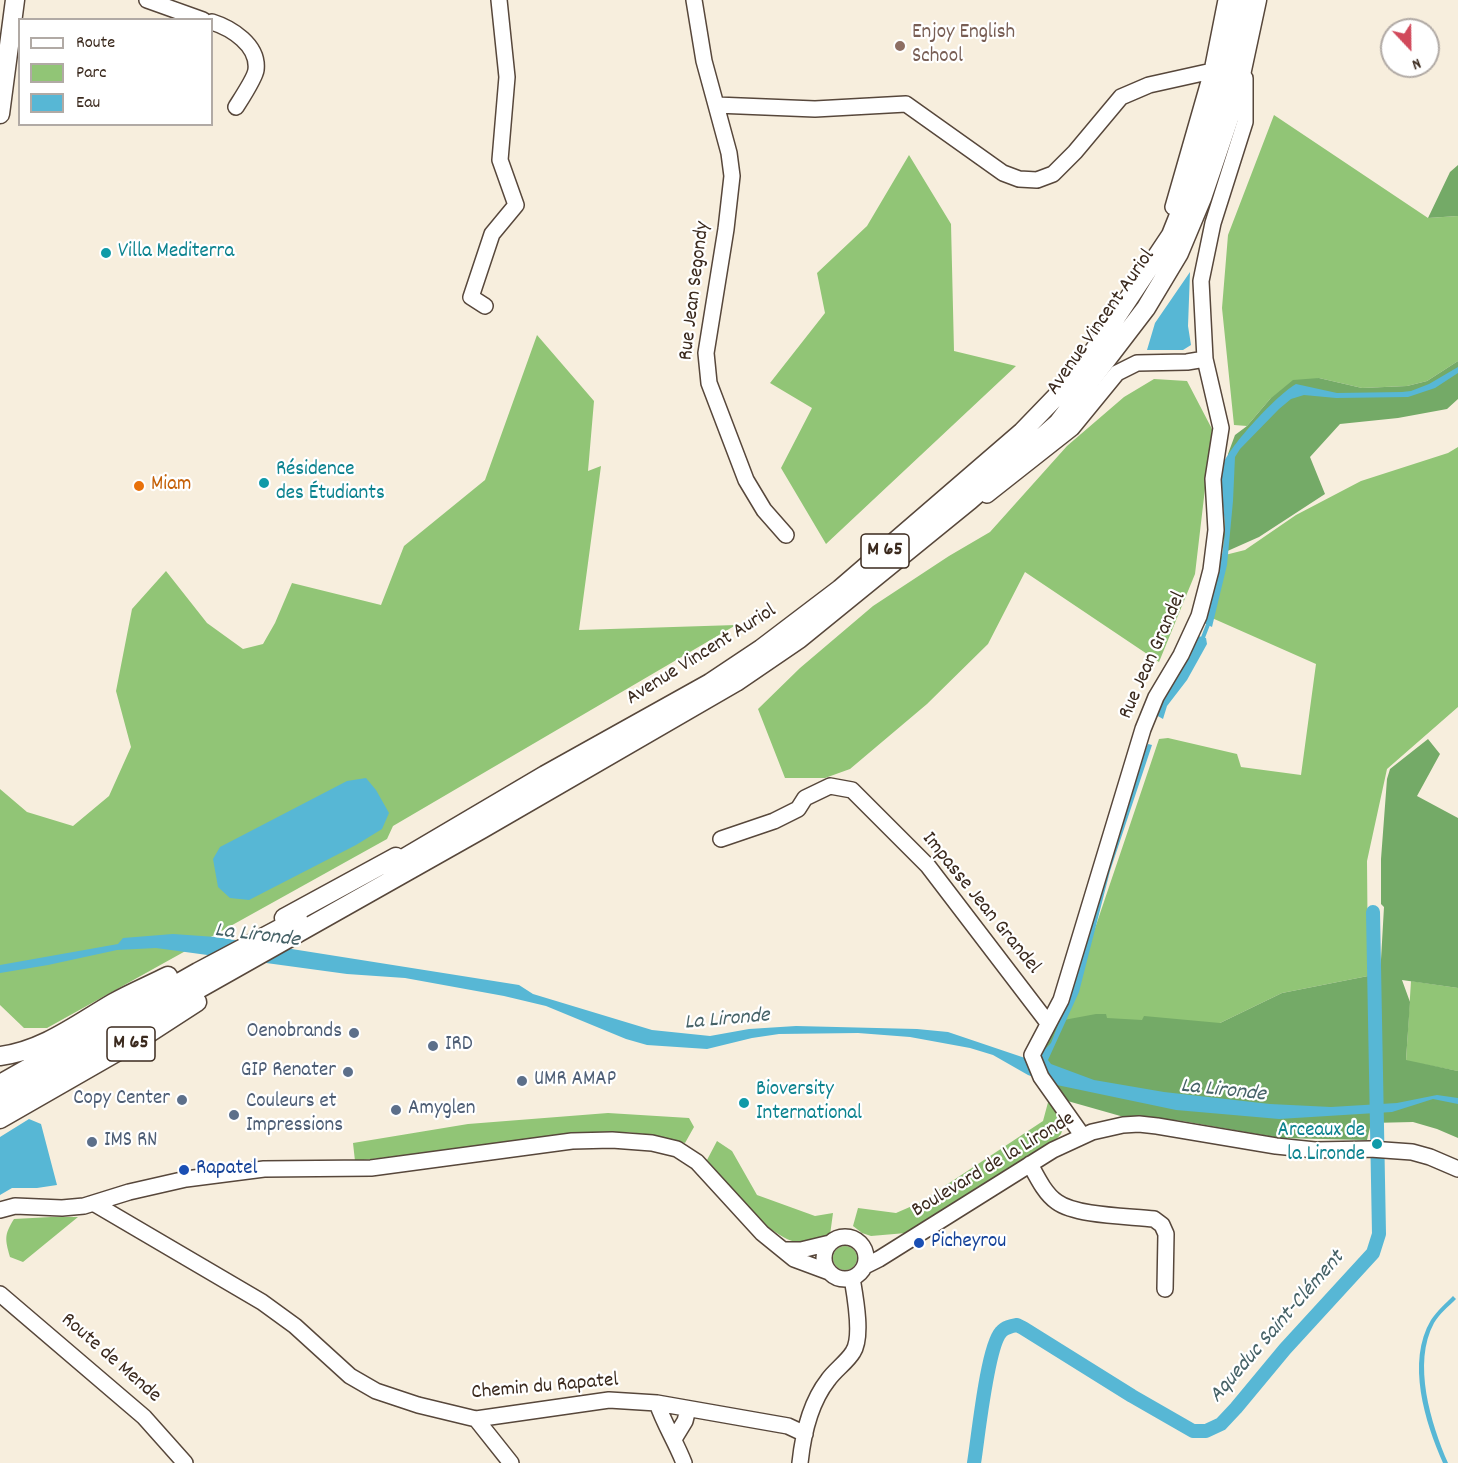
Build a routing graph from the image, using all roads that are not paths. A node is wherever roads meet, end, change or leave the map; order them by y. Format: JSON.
{"nodes":[{"id":1,"x":15,"y":0,"type":"edge"},
{"id":2,"x":147,"y":0,"type":"edge"},
{"id":3,"x":499,"y":0,"type":"edge"},
{"id":4,"x":694,"y":0,"type":"edge"},
{"id":5,"x":1226,"y":0,"type":"edge"},
{"id":6,"x":1239,"y":0,"type":"edge"},
{"id":7,"x":1257,"y":0,"type":"edge"},
{"id":8,"x":197,"y":18,"type":"edge"},
{"id":9,"x":213,"y":22,"type":"edge"},
{"id":10,"x":1245,"y":61,"type":"junction"},
{"id":11,"x":1212,"y":71,"type":"junction"},
{"id":12,"x":716,"y":105,"type":"junction"},
{"id":13,"x":236,"y":107,"type":"dead end"},
{"id":14,"x":0,"y":114,"type":"edge"},
{"id":15,"x":1146,"y":274,"type":"junction"},
{"id":16,"x":485,"y":306,"type":"dead end"},
{"id":17,"x":1205,"y":358,"type":"junction"},
{"id":18,"x":786,"y":536,"type":"dead end"},
{"id":19,"x":916,"y":545,"type":"junction"},
{"id":20,"x":600,"y":761,"type":"junction"},
{"id":21,"x":721,"y":839,"type":"dead end"},
{"id":22,"x":252,"y":963,"type":"junction"},
{"id":23,"x":208,"y":968,"type":"junction"},
{"id":24,"x":1048,"y":1023,"type":"junction"},
{"id":25,"x":0,"y":1056,"type":"edge"},
{"id":26,"x":0,"y":1084,"type":"edge"},
{"id":27,"x":0,"y":1101,"type":"edge"},
{"id":28,"x":0,"y":1119,"type":"edge"},
{"id":29,"x":1082,"y":1135,"type":"junction"},
{"id":30,"x":1030,"y":1164,"type":"junction"},
{"id":31,"x":1458,"y":1169,"type":"edge"},
{"id":32,"x":94,"y":1204,"type":"junction"},
{"id":33,"x":8,"y":1208,"type":"edge"},
{"id":34,"x":0,"y":1224,"type":"edge"},
{"id":35,"x":907,"y":1241,"type":"junction"},
{"id":36,"x":830,"y":1243,"type":"junction"},
{"id":37,"x":861,"y":1243,"type":"junction"},
{"id":38,"x":785,"y":1250,"type":"junction"},
{"id":39,"x":865,"y":1266,"type":"junction"},
{"id":40,"x":829,"y":1272,"type":"junction"},
{"id":41,"x":852,"y":1278,"type":"junction"},
{"id":42,"x":1165,"y":1288,"type":"dead end"},
{"id":43,"x":0,"y":1294,"type":"edge"},
{"id":44,"x":657,"y":1403,"type":"junction"},
{"id":45,"x":688,"y":1408,"type":"junction"},
{"id":46,"x":476,"y":1419,"type":"junction"},
{"id":47,"x":805,"y":1434,"type":"junction"},
{"id":48,"x":674,"y":1439,"type":"junction"},
{"id":49,"x":185,"y":1463,"type":"edge"},
{"id":50,"x":511,"y":1463,"type":"edge"},
{"id":51,"x":684,"y":1463,"type":"edge"},
{"id":52,"x":800,"y":1463,"type":"edge"}],
"edges":[{"from":1,"to":14,"type":"main road"},
{"from":2,"to":8,"type":"street"},
{"from":3,"to":16,"type":"street"},
{"from":4,"to":12,"type":"street","name":"Rue Jean Segondy"},
{"from":5,"to":11,"type":"street","name":"Avenue Vincent Auriol"},
{"from":6,"to":15,"type":"main road","name":"Avenue Vincent Auriol","number":"M 65"},
{"from":7,"to":10,"type":"main road","name":"Avenue Vincent Auriol","number":"M 65"},
{"from":9,"to":13,"type":"street"},
{"from":10,"to":17,"type":"street","name":"Rue Jean Grandel"},
{"from":10,"to":19,"type":"main road","name":"Avenue Vincent Auriol","number":"M 65"},
{"from":11,"to":12,"type":"street"},
{"from":11,"to":15,"type":"street","name":"Avenue Vincent Auriol"},
{"from":12,"to":18,"type":"street","name":"Rue Jean Segondy"},
{"from":15,"to":23,"type":"main road","name":"Avenue Vincent Auriol","number":"M 65"},
{"from":17,"to":19,"type":"street","name":"Avenue Vincent Auriol"},
{"from":17,"to":24,"type":"street","name":"Rue Jean Grandel"},
{"from":19,"to":20,"type":"main road","name":"Avenue Vincent Auriol","number":"M 65"},
{"from":20,"to":22,"type":"main road","name":"Avenue Vincent Auriol","number":"M 65"},
{"from":20,"to":22,"type":"main road","number":"M 65"},
{"from":21,"to":24,"type":"street","name":"Impasse Jean Grandel"},
{"from":22,"to":23,"type":"main road","name":"Avenue Vincent Auriol","number":"M 65"},
{"from":22,"to":28,"type":"main road","number":"M 65"},
{"from":23,"to":25,"type":"main road","number":"M 65"},
{"from":23,"to":26,"type":"main road","number":"M 65"},
{"from":23,"to":27,"type":"main road","number":"M 65"},
{"from":24,"to":29,"type":"street","name":"Rue Jean Grandel"},
{"from":29,"to":30,"type":"street","name":"Boulevard de la Lironde"},
{"from":29,"to":31,"type":"street","name":"Boulevard de la Lironde"},
{"from":30,"to":35,"type":"street","name":"Boulevard de la Lironde"},
{"from":30,"to":42,"type":"street"},
{"from":32,"to":33,"type":"street"},
{"from":32,"to":38,"type":"street"},
{"from":32,"to":46,"type":"street","name":"Chemin du Rapatel"},
{"from":33,"to":34,"type":"street"},
{"from":35,"to":37,"type":"street","name":"Boulevard de la Lironde"},
{"from":35,"to":39,"type":"street","name":"Boulevard de la Lironde"},
{"from":36,"to":37,"type":"street"},
{"from":36,"to":38,"type":"street"},
{"from":36,"to":40,"type":"street"},
{"from":37,"to":39,"type":"street"},
{"from":38,"to":40,"type":"street"},
{"from":39,"to":41,"type":"street"},
{"from":40,"to":41,"type":"street"},
{"from":41,"to":47,"type":"street"},
{"from":43,"to":49,"type":"street","name":"Route de Mende"},
{"from":44,"to":45,"type":"street","name":"Chemin du Rapatel"},
{"from":44,"to":46,"type":"street","name":"Chemin du Rapatel"},
{"from":44,"to":48,"type":"street"},
{"from":45,"to":47,"type":"street","name":"Chemin du Rapatel"},
{"from":45,"to":48,"type":"street"},
{"from":46,"to":50,"type":"street"},
{"from":47,"to":52,"type":"street"},
{"from":48,"to":51,"type":"street"}]}
